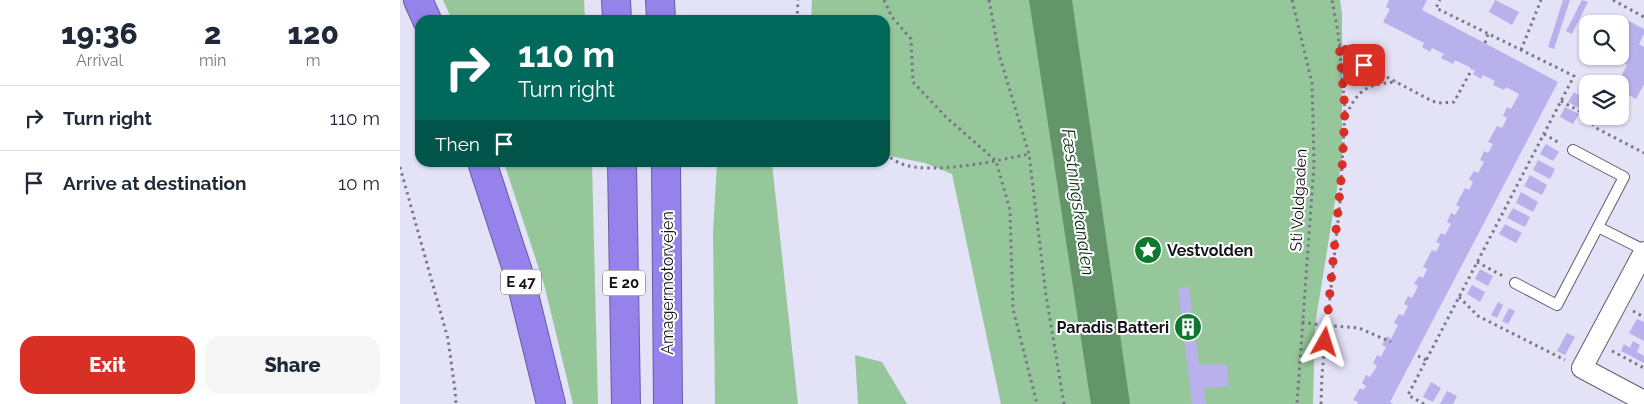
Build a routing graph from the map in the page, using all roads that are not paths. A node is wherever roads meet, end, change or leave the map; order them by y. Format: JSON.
{"nodes":[{"id":1,"x":418,"y":0,"type":"edge"},
{"id":2,"x":616,"y":0,"type":"edge"},
{"id":3,"x":660,"y":0,"type":"edge"},
{"id":4,"x":425,"y":15,"type":"edge"},
{"id":5,"x":617,"y":15,"type":"edge"},
{"id":6,"x":661,"y":15,"type":"edge"},
{"id":7,"x":1573,"y":150,"type":"road end"},
{"id":8,"x":484,"y":167,"type":"edge"},
{"id":9,"x":622,"y":167,"type":"edge"},
{"id":10,"x":666,"y":167,"type":"edge"},
{"id":11,"x":1598,"y":227,"type":"junction"},
{"id":12,"x":1644,"y":251,"type":"edge"},
{"id":13,"x":1515,"y":283,"type":"road end"},
{"id":14,"x":1644,"y":401,"type":"edge"},
{"id":15,"x":551,"y":404,"type":"edge"},
{"id":16,"x":626,"y":404,"type":"edge"},
{"id":17,"x":668,"y":404,"type":"edge"}],
"edges":[{"from":1,"to":4,"type":"highway"},
{"from":2,"to":5,"type":"highway"},
{"from":3,"to":6,"type":"highway"},
{"from":7,"to":11,"type":"lane"},
{"from":8,"to":15,"type":"highway","number":"E 47"},
{"from":9,"to":16,"type":"highway","number":"E 20"},
{"from":10,"to":17,"type":"highway","name":"Amagermotorvejen","number":"E 20"},
{"from":11,"to":12,"type":"lane"},
{"from":11,"to":13,"type":"lane"},
{"from":12,"to":14,"type":"street"}]}
